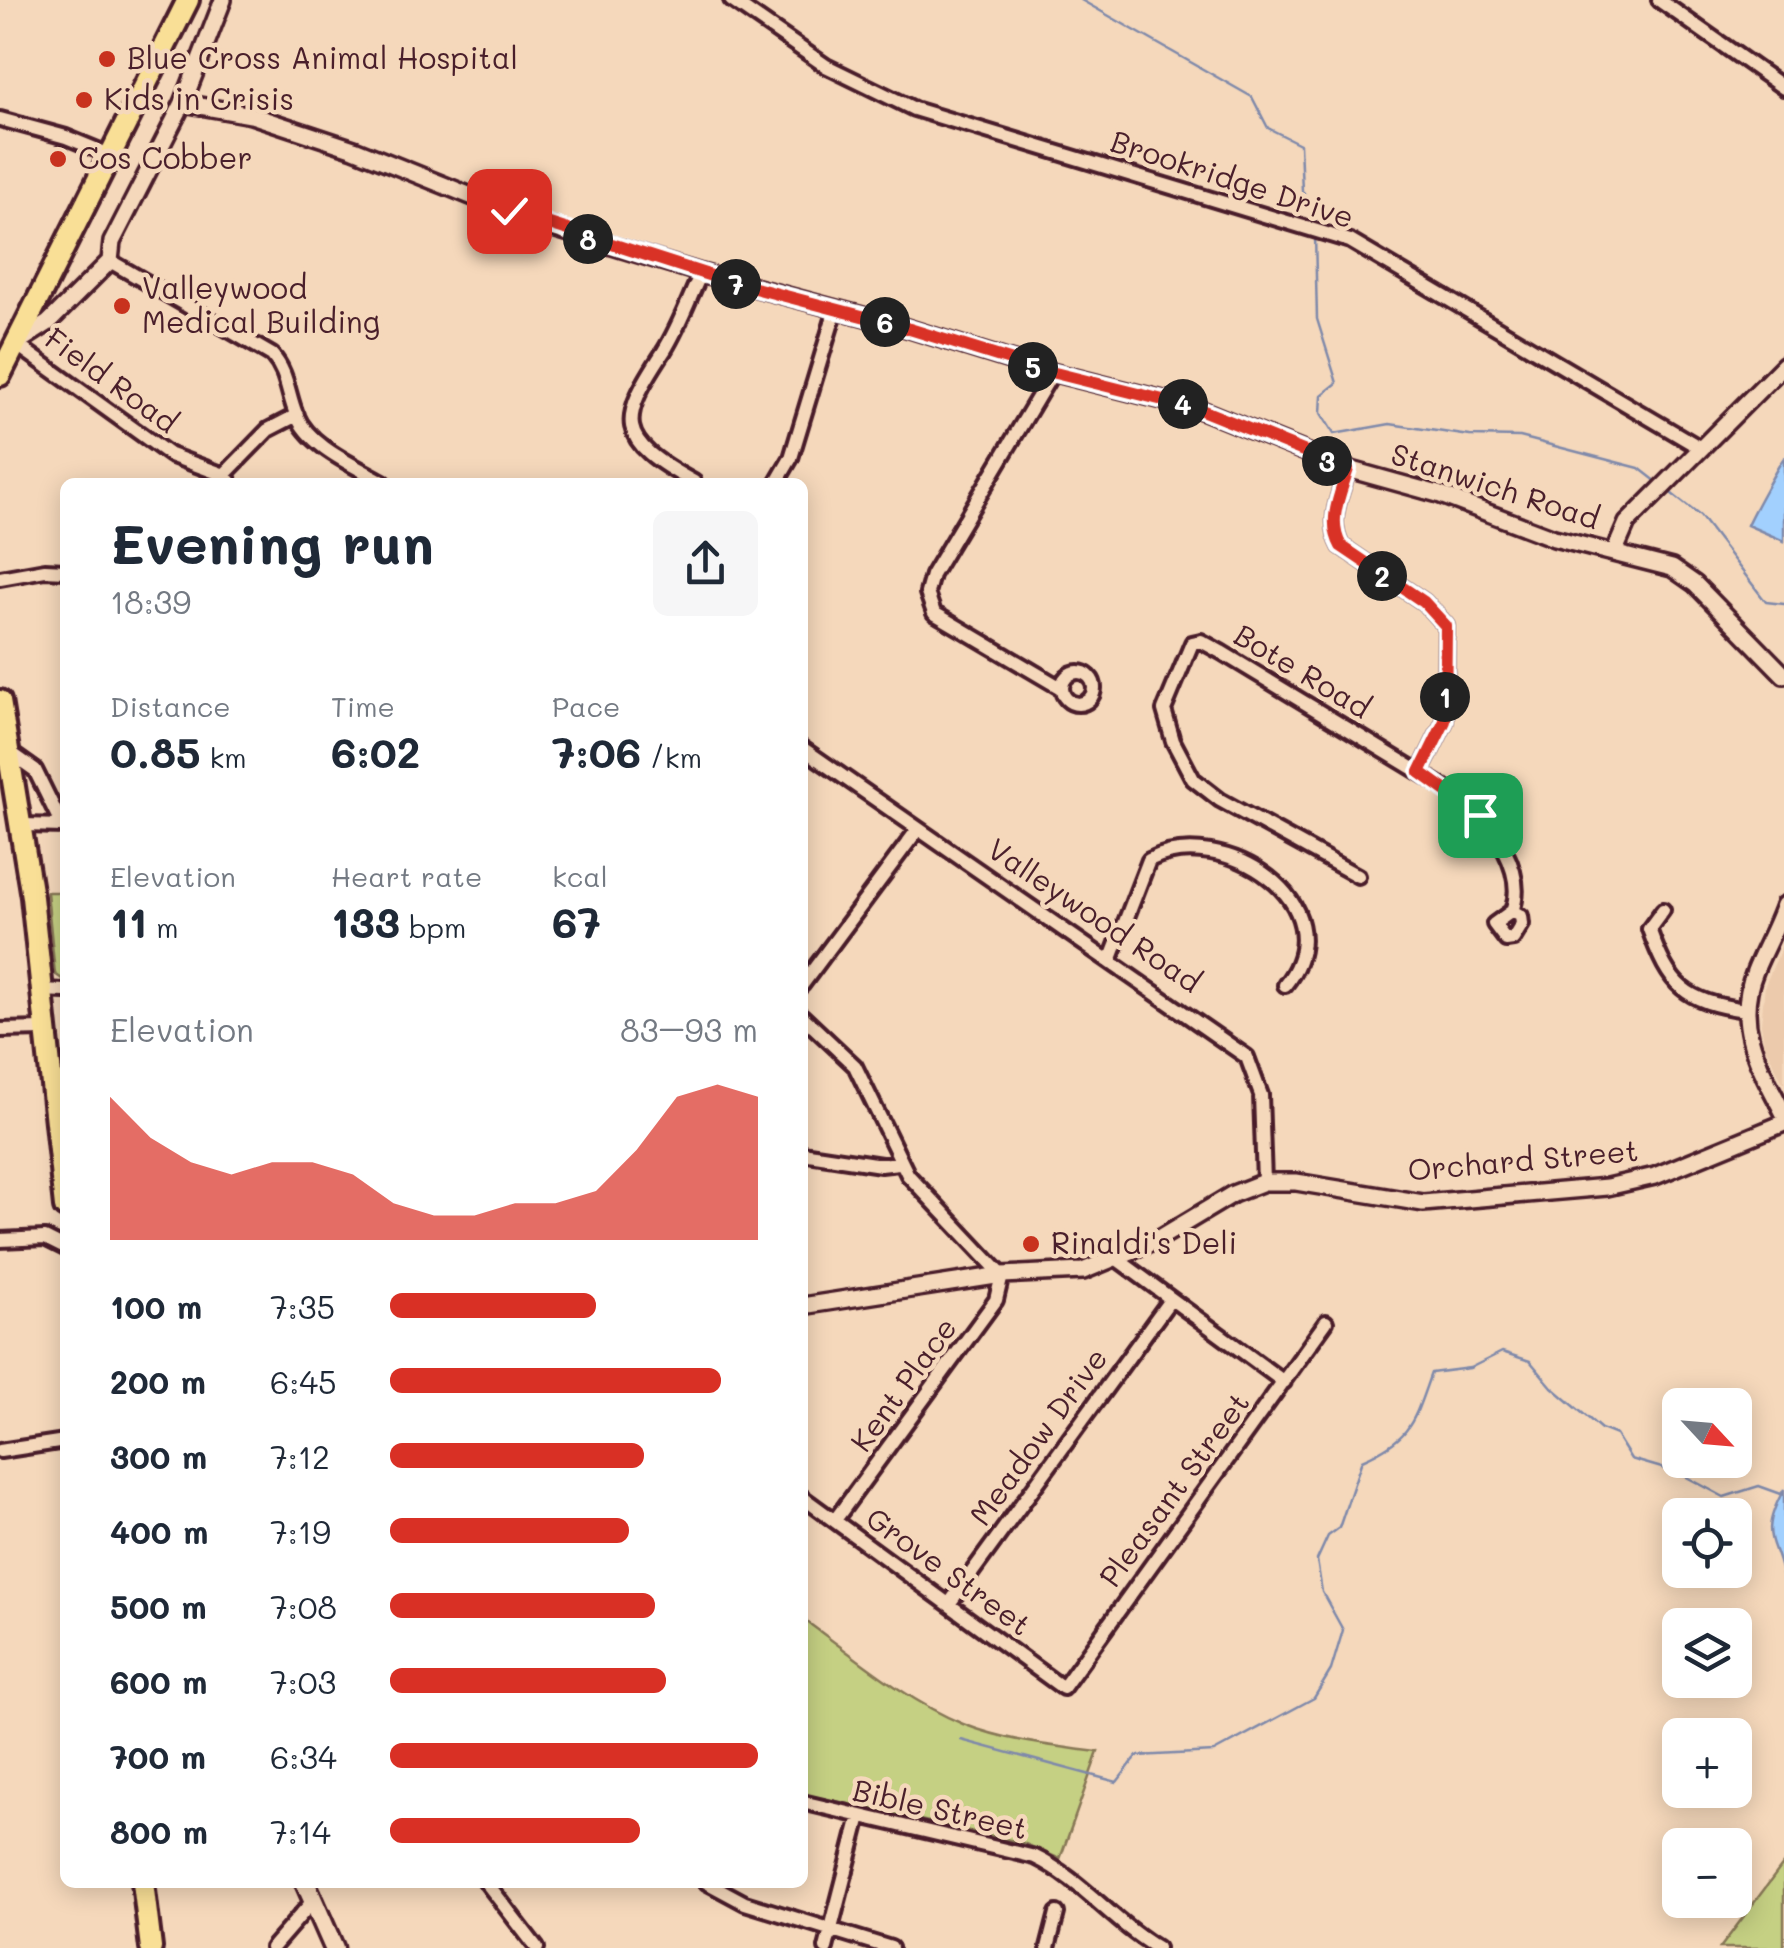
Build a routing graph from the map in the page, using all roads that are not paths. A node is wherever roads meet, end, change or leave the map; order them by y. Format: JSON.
{"nodes":[{"id":1,"x":188,"y":0,"type":"edge"},
{"id":2,"x":223,"y":0,"type":"edge"},
{"id":3,"x":731,"y":0,"type":"edge"},
{"id":4,"x":1659,"y":0,"type":"edge"},
{"id":5,"x":1784,"y":88,"type":"edge"},
{"id":6,"x":183,"y":103,"type":"junction"},
{"id":7,"x":0,"y":119,"type":"edge"},
{"id":8,"x":110,"y":156,"type":"junction"},
{"id":9,"x":110,"y":262,"type":"junction"},
{"id":10,"x":701,"y":274,"type":"junction"},
{"id":11,"x":836,"y":309,"type":"junction"},
{"id":12,"x":16,"y":344,"type":"junction"},
{"id":13,"x":1784,"y":365,"type":"edge"},
{"id":14,"x":1053,"y":372,"type":"junction"},
{"id":15,"x":0,"y":375,"type":"edge"},
{"id":16,"x":296,"y":416,"type":"junction"},
{"id":17,"x":1702,"y":449,"type":"junction"},
{"id":18,"x":1348,"y":469,"type":"junction"},
{"id":19,"x":227,"y":478,"type":"edge"},
{"id":20,"x":377,"y":478,"type":"edge"},
{"id":21,"x":688,"y":478,"type":"edge"},
{"id":22,"x":778,"y":478,"type":"edge"},
{"id":23,"x":1614,"y":553,"type":"junction"},
{"id":24,"x":60,"y":571,"type":"edge"},
{"id":25,"x":0,"y":578,"type":"edge"},
{"id":26,"x":1784,"y":676,"type":"edge"},
{"id":27,"x":1062,"y":688,"type":"dead end"},
{"id":28,"x":0,"y":702,"type":"edge"},
{"id":29,"x":808,"y":752,"type":"edge"},
{"id":30,"x":12,"y":753,"type":"junction"},
{"id":31,"x":1420,"y":772,"type":"junction"},
{"id":32,"x":60,"y":817,"type":"edge"},
{"id":33,"x":60,"y":825,"type":"edge"},
{"id":34,"x":22,"y":826,"type":"junction"},
{"id":35,"x":918,"y":829,"type":"junction"},
{"id":36,"x":1358,"y":876,"type":"dead end"},
{"id":37,"x":1784,"y":905,"type":"edge"},
{"id":38,"x":1512,"y":910,"type":"dead end"},
{"id":39,"x":1663,"y":910,"type":"dead end"},
{"id":40,"x":1110,"y":962,"type":"junction"},
{"id":41,"x":808,"y":977,"type":"edge"},
{"id":42,"x":1285,"y":984,"type":"dead end"},
{"id":43,"x":42,"y":990,"type":"junction"},
{"id":44,"x":60,"y":991,"type":"edge"},
{"id":45,"x":1745,"y":1010,"type":"junction"},
{"id":46,"x":808,"y":1022,"type":"edge"},
{"id":47,"x":45,"y":1028,"type":"junction"},
{"id":48,"x":0,"y":1030,"type":"edge"},
{"id":49,"x":1784,"y":1114,"type":"edge"},
{"id":50,"x":1784,"y":1122,"type":"edge"},
{"id":51,"x":808,"y":1154,"type":"edge"},
{"id":52,"x":60,"y":1162,"type":"edge"},
{"id":53,"x":898,"y":1162,"type":"junction"},
{"id":54,"x":1264,"y":1182,"type":"junction"},
{"id":55,"x":0,"y":1240,"type":"edge"},
{"id":56,"x":60,"y":1246,"type":"edge"},
{"id":57,"x":1117,"y":1259,"type":"junction"},
{"id":58,"x":1002,"y":1275,"type":"junction"},
{"id":59,"x":1170,"y":1300,"type":"junction"},
{"id":60,"x":808,"y":1305,"type":"edge"},
{"id":61,"x":1326,"y":1322,"type":"dead end"},
{"id":62,"x":1284,"y":1382,"type":"junction"},
{"id":63,"x":60,"y":1442,"type":"edge"},
{"id":64,"x":0,"y":1451,"type":"edge"},
{"id":65,"x":808,"y":1501,"type":"edge"},
{"id":66,"x":836,"y":1520,"type":"junction"},
{"id":67,"x":949,"y":1604,"type":"junction"},
{"id":68,"x":1063,"y":1688,"type":"joint"},
{"id":69,"x":808,"y":1803,"type":"edge"},
{"id":70,"x":860,"y":1816,"type":"junction"},
{"id":71,"x":144,"y":1888,"type":"edge"},
{"id":72,"x":308,"y":1888,"type":"edge"},
{"id":73,"x":491,"y":1888,"type":"edge"},
{"id":74,"x":717,"y":1888,"type":"edge"},
{"id":75,"x":312,"y":1902,"type":"junction"},
{"id":76,"x":1058,"y":1913,"type":"dead end"},
{"id":77,"x":831,"y":1928,"type":"junction"},
{"id":78,"x":152,"y":1948,"type":"edge"},
{"id":79,"x":272,"y":1948,"type":"edge"},
{"id":80,"x":334,"y":1948,"type":"edge"},
{"id":81,"x":537,"y":1948,"type":"edge"},
{"id":82,"x":826,"y":1948,"type":"edge"},
{"id":83,"x":891,"y":1948,"type":"edge"},
{"id":84,"x":1048,"y":1948,"type":"edge"},
{"id":85,"x":1158,"y":1948,"type":"edge"}],
"edges":[{"from":1,"to":8,"type":"main road"},
{"from":2,"to":6,"type":"street"},
{"from":3,"to":17,"type":"street","name":"Brookridge Drive"},
{"from":4,"to":5,"type":"street"},
{"from":6,"to":9,"type":"street"},
{"from":6,"to":10,"type":"street","name":"Stanwich Road"},
{"from":7,"to":8,"type":"street"},
{"from":8,"to":12,"type":"main road"},
{"from":9,"to":12,"type":"street"},
{"from":9,"to":16,"type":"street"},
{"from":10,"to":11,"type":"street","name":"Stanwich Road"},
{"from":10,"to":21,"type":"street"},
{"from":11,"to":14,"type":"street","name":"Stanwich Road"},
{"from":11,"to":22,"type":"street"},
{"from":12,"to":15,"type":"main road"},
{"from":12,"to":19,"type":"street","name":"Field Road"},
{"from":13,"to":17,"type":"street"},
{"from":14,"to":18,"type":"street","name":"Stanwich Road"},
{"from":14,"to":27,"type":"street"},
{"from":16,"to":19,"type":"street"},
{"from":16,"to":20,"type":"street"},
{"from":17,"to":23,"type":"street"},
{"from":18,"to":23,"type":"street","name":"Stanwich Road"},
{"from":18,"to":31,"type":"street"},
{"from":23,"to":26,"type":"street","name":"Stanwich Road"},
{"from":24,"to":25,"type":"street"},
{"from":28,"to":30,"type":"main road"},
{"from":29,"to":35,"type":"street","name":"Valleywood Road"},
{"from":30,"to":32,"type":"street"},
{"from":30,"to":34,"type":"main road"},
{"from":31,"to":36,"type":"street","name":"Bote Road"},
{"from":31,"to":38,"type":"street","name":"Bote Road"},
{"from":33,"to":34,"type":"street"},
{"from":34,"to":43,"type":"main road"},
{"from":35,"to":40,"type":"street","name":"Valleywood Road"},
{"from":35,"to":41,"type":"street"},
{"from":37,"to":45,"type":"street"},
{"from":39,"to":45,"type":"street"},
{"from":40,"to":42,"type":"street"},
{"from":40,"to":54,"type":"street","name":"Valleywood Road"},
{"from":43,"to":44,"type":"street"},
{"from":43,"to":47,"type":"main road"},
{"from":45,"to":49,"type":"street"},
{"from":46,"to":53,"type":"street"},
{"from":47,"to":48,"type":"street"},
{"from":47,"to":52,"type":"main road"},
{"from":50,"to":54,"type":"street","name":"Orchard Street"},
{"from":51,"to":53,"type":"street"},
{"from":53,"to":58,"type":"street"},
{"from":54,"to":57,"type":"street","name":"Orchard Street"},
{"from":55,"to":56,"type":"street"},
{"from":57,"to":58,"type":"street","name":"Orchard Street"},
{"from":57,"to":59,"type":"street"},
{"from":58,"to":60,"type":"street","name":"Orchard Street"},
{"from":58,"to":66,"type":"street","name":"Kent Place"},
{"from":59,"to":62,"type":"street"},
{"from":59,"to":67,"type":"street","name":"Meadow Drive"},
{"from":61,"to":62,"type":"street","name":"Pleasant Street"},
{"from":62,"to":68,"type":"street","name":"Pleasant Street"},
{"from":63,"to":64,"type":"street"},
{"from":65,"to":66,"type":"street","name":"Grove Street"},
{"from":66,"to":67,"type":"street","name":"Grove Street"},
{"from":67,"to":68,"type":"street","name":"Grove Street"},
{"from":69,"to":70,"type":"street","name":"Bible Street"},
{"from":70,"to":77,"type":"street"},
{"from":70,"to":85,"type":"street","name":"Bible Street"},
{"from":71,"to":78,"type":"main road"},
{"from":72,"to":75,"type":"main road"},
{"from":73,"to":81,"type":"street"},
{"from":74,"to":77,"type":"street"},
{"from":75,"to":79,"type":"street"},
{"from":75,"to":80,"type":"main road"},
{"from":76,"to":84,"type":"street"},
{"from":77,"to":82,"type":"street"},
{"from":77,"to":83,"type":"street"}]}
